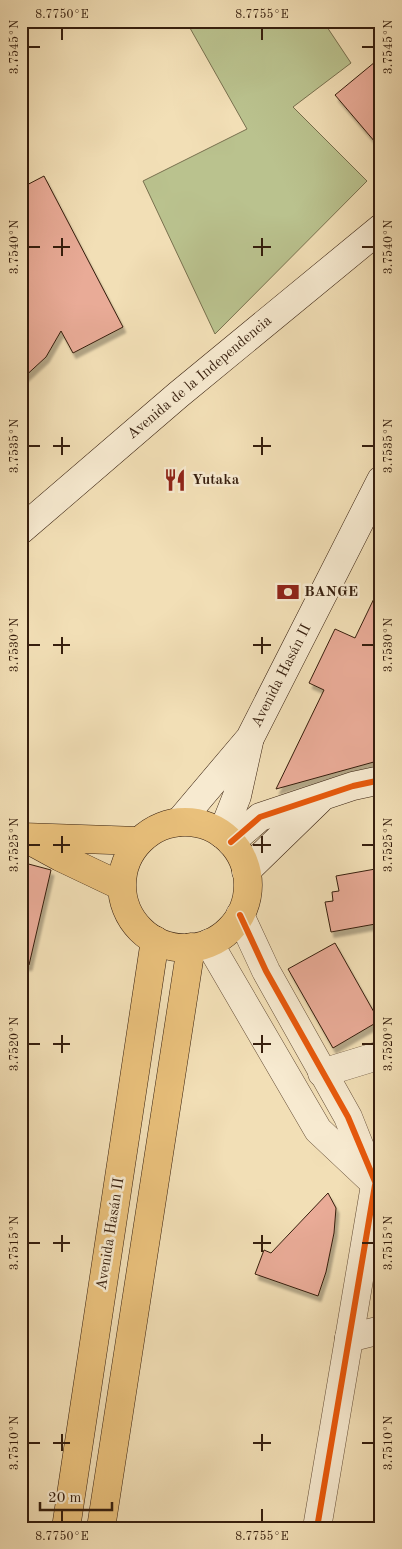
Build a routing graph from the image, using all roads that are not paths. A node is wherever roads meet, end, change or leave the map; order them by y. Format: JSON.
{"nodes":[{"id":1,"x":381,"y":228,"type":"edge"},
{"id":2,"x":381,"y":480,"type":"edge"},
{"id":3,"x":21,"y":530,"type":"edge"},
{"id":4,"x":250,"y":738,"type":"junction"},
{"id":5,"x":381,"y":780,"type":"edge"},
{"id":6,"x":320,"y":798,"type":"junction"},
{"id":7,"x":179,"y":822,"type":"junction"},
{"id":8,"x":22,"y":836,"type":"edge"},
{"id":9,"x":226,"y":838,"type":"junction"},
{"id":10,"x":139,"y":841,"type":"junction"},
{"id":11,"x":246,"y":871,"type":"junction"},
{"id":12,"x":121,"y":886,"type":"junction"},
{"id":13,"x":240,"y":915,"type":"junction"},
{"id":14,"x":155,"y":940,"type":"junction"},
{"id":15,"x":200,"y":945,"type":"junction"},
{"id":16,"x":381,"y":1055,"type":"edge"},
{"id":17,"x":322,"y":1073,"type":"junction"},
{"id":18,"x":378,"y":1189,"type":"edge"},
{"id":19,"x":381,"y":1330,"type":"edge"},
{"id":20,"x":349,"y":1338,"type":"junction"},
{"id":21,"x":66,"y":1528,"type":"edge"},
{"id":22,"x":101,"y":1528,"type":"edge"},
{"id":23,"x":317,"y":1528,"type":"edge"}],
"edges":[{"from":1,"to":3,"type":"street","name":"Avenida de la Independencia"},
{"from":2,"to":4,"type":"street","name":"Avenida Hasán II"},
{"from":4,"to":7,"type":"street","name":"Avenida Hasán II"},
{"from":4,"to":9,"type":"street","name":"Avenida Hasán II"},
{"from":5,"to":6,"type":"street"},
{"from":6,"to":9,"type":"street"},
{"from":6,"to":11,"type":"street"},
{"from":7,"to":9,"type":"main road"},
{"from":7,"to":10,"type":"main road"},
{"from":8,"to":10,"type":"main road"},
{"from":8,"to":12,"type":"main road"},
{"from":9,"to":11,"type":"main road"},
{"from":10,"to":12,"type":"main road"},
{"from":11,"to":13,"type":"main road"},
{"from":12,"to":14,"type":"main road"},
{"from":13,"to":15,"type":"main road"},
{"from":13,"to":17,"type":"street"},
{"from":14,"to":15,"type":"main road"},
{"from":14,"to":21,"type":"main road","name":"Avenida Hasán II"},
{"from":15,"to":18,"type":"street"},
{"from":15,"to":22,"type":"main road"},
{"from":16,"to":17,"type":"street"},
{"from":17,"to":18,"type":"street"},
{"from":18,"to":20,"type":"street"},
{"from":19,"to":20,"type":"street"},
{"from":20,"to":23,"type":"street"}]}
